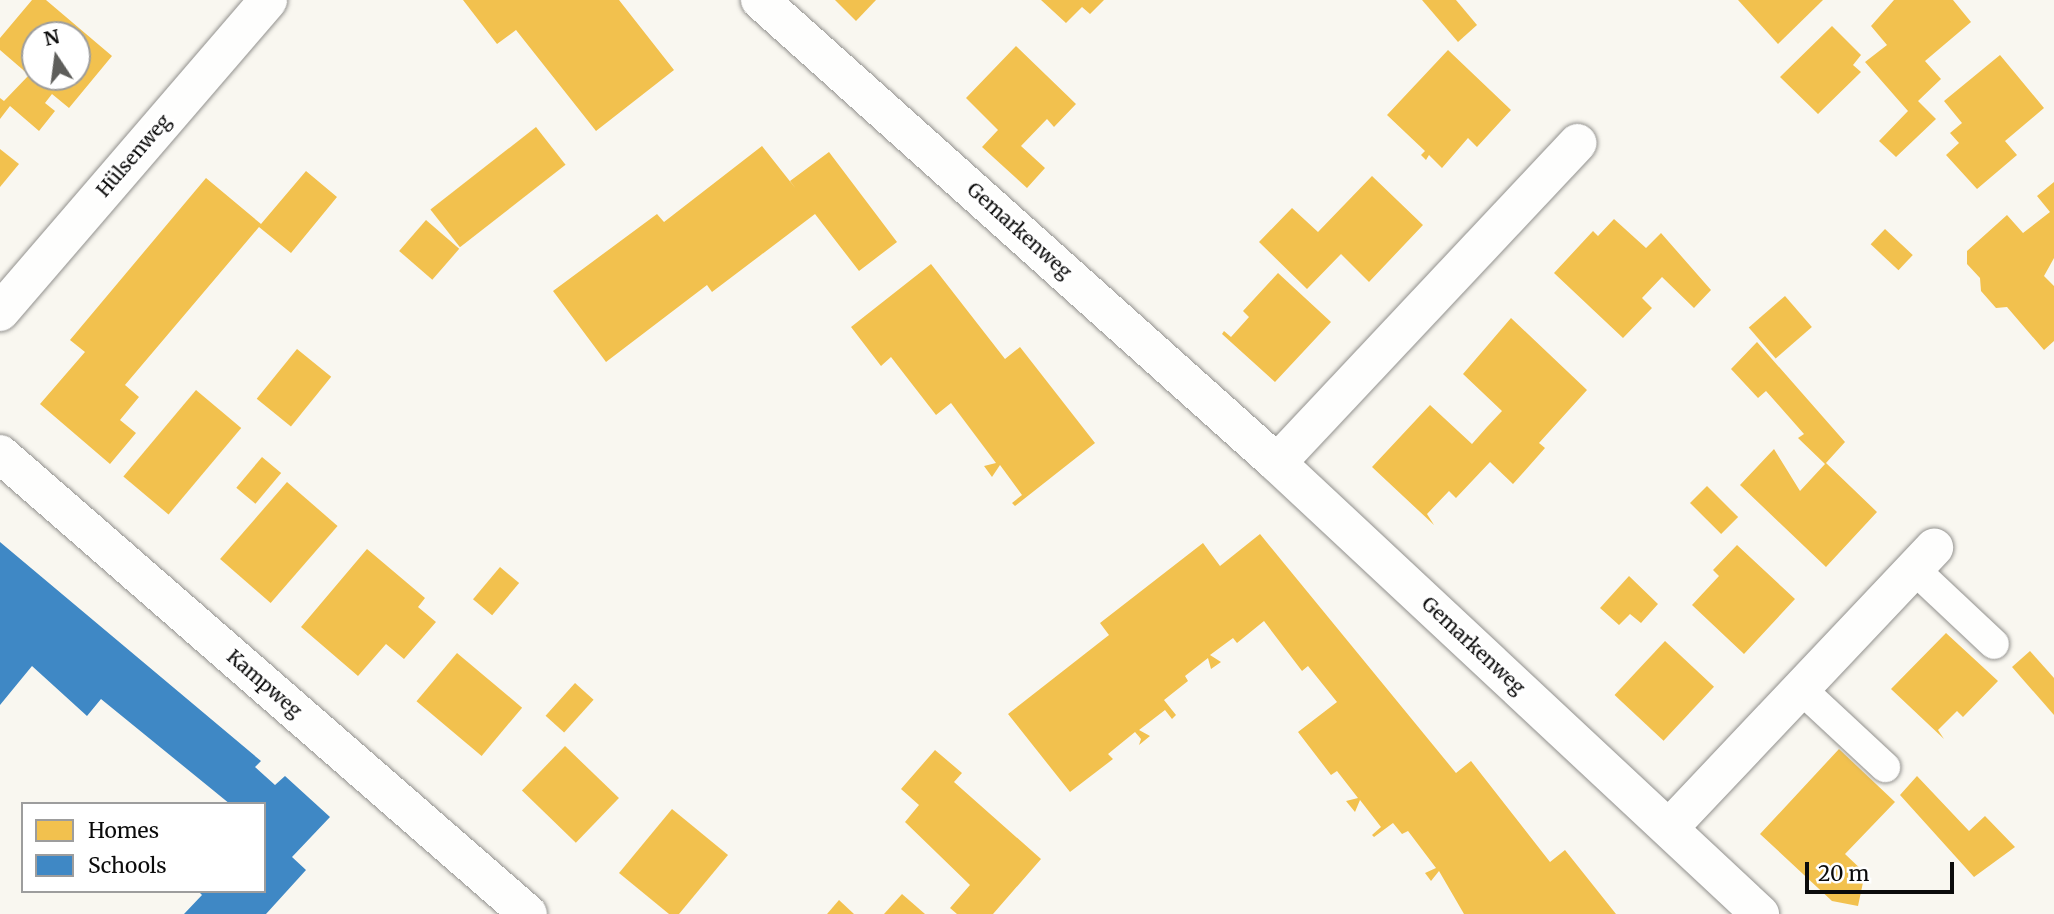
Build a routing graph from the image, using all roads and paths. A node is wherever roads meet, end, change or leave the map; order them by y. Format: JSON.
{"nodes":[{"id":1,"x":268,"y":0,"type":"edge"},
{"id":2,"x":760,"y":0,"type":"edge"},
{"id":3,"x":1577,"y":144,"type":"dead end"},
{"id":4,"x":0,"y":312,"type":"edge"},
{"id":5,"x":0,"y":454,"type":"edge"},
{"id":6,"x":1277,"y":463,"type":"junction"},
{"id":7,"x":1923,"y":558,"type":"joint"},
{"id":8,"x":1994,"y":644,"type":"dead end"},
{"id":9,"x":1801,"y":689,"type":"junction"},
{"id":10,"x":1885,"y":767,"type":"dead end"},
{"id":11,"x":1669,"y":828,"type":"junction"},
{"id":12,"x":528,"y":914,"type":"edge"},
{"id":13,"x":1760,"y":914,"type":"edge"}],
"edges":[{"from":1,"to":4,"type":"street","name":"Hülsenweg"},
{"from":2,"to":6,"type":"street","name":"Gemarkenweg"},
{"from":3,"to":6,"type":"street"},
{"from":5,"to":12,"type":"street","name":"Kampweg"},
{"from":6,"to":11,"type":"street","name":"Gemarkenweg"},
{"from":7,"to":8,"type":"lane"},
{"from":7,"to":9,"type":"street"},
{"from":9,"to":10,"type":"lane"},
{"from":9,"to":11,"type":"street"},
{"from":11,"to":13,"type":"street","name":"Gemarkenweg"}]}
